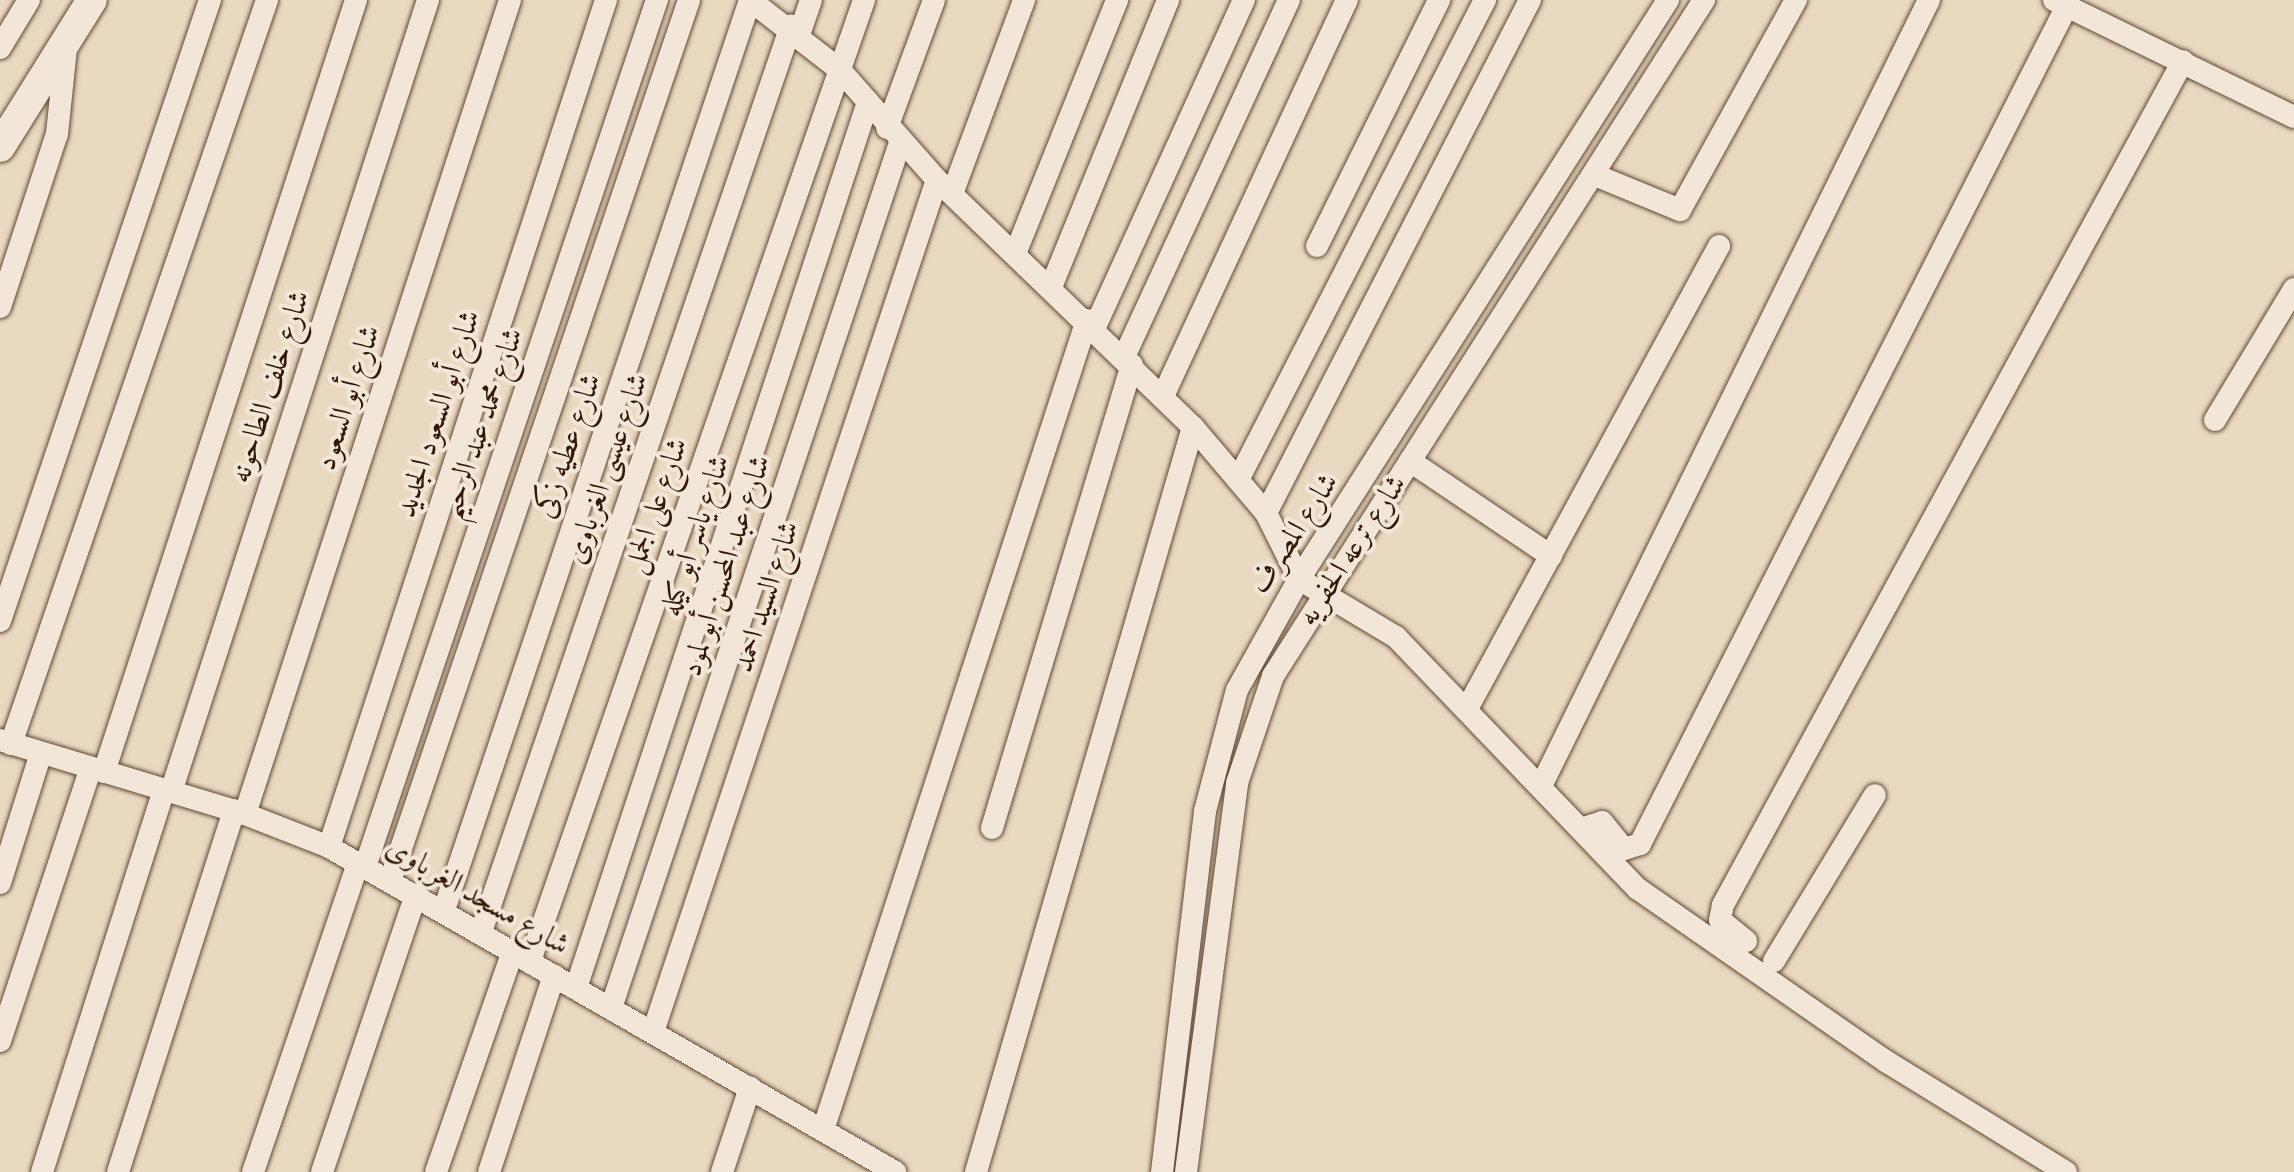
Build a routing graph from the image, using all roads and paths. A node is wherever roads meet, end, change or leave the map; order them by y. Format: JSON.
{"nodes":[{"id":1,"x":29,"y":0,"type":"edge"},
{"id":2,"x":92,"y":0,"type":"edge"},
{"id":3,"x":210,"y":0,"type":"edge"},
{"id":4,"x":267,"y":0,"type":"edge"},
{"id":5,"x":356,"y":0,"type":"edge"},
{"id":6,"x":428,"y":0,"type":"edge"},
{"id":7,"x":510,"y":0,"type":"edge"},
{"id":8,"x":606,"y":0,"type":"edge"},
{"id":9,"x":657,"y":0,"type":"edge"},
{"id":10,"x":689,"y":0,"type":"edge"},
{"id":11,"x":750,"y":0,"type":"edge"},
{"id":12,"x":811,"y":0,"type":"edge"},
{"id":13,"x":864,"y":0,"type":"edge"},
{"id":14,"x":934,"y":0,"type":"edge"},
{"id":15,"x":1024,"y":0,"type":"edge"},
{"id":16,"x":1117,"y":0,"type":"edge"},
{"id":17,"x":1168,"y":0,"type":"edge"},
{"id":18,"x":1244,"y":0,"type":"edge"},
{"id":19,"x":1289,"y":0,"type":"edge"},
{"id":20,"x":1347,"y":0,"type":"edge"},
{"id":21,"x":1439,"y":0,"type":"edge"},
{"id":22,"x":1485,"y":0,"type":"edge"},
{"id":23,"x":1530,"y":0,"type":"edge"},
{"id":24,"x":1668,"y":0,"type":"edge"},
{"id":25,"x":1704,"y":0,"type":"edge"},
{"id":26,"x":1796,"y":0,"type":"edge"},
{"id":27,"x":1929,"y":0,"type":"edge"},
{"id":28,"x":2060,"y":3,"type":"edge"},
{"id":29,"x":796,"y":29,"type":"junction"},
{"id":30,"x":67,"y":39,"type":"junction"},
{"id":31,"x":0,"y":48,"type":"edge"},
{"id":32,"x":2183,"y":61,"type":"junction"},
{"id":33,"x":840,"y":70,"type":"junction"},
{"id":34,"x":868,"y":102,"type":"junction"},
{"id":35,"x":2294,"y":117,"type":"edge"},
{"id":36,"x":893,"y":136,"type":"junction"},
{"id":37,"x":0,"y":147,"type":"edge"},
{"id":38,"x":1595,"y":175,"type":"junction"},
{"id":39,"x":944,"y":187,"type":"junction"},
{"id":40,"x":1317,"y":246,"type":"dead end"},
{"id":41,"x":1719,"y":246,"type":"dead end"},
{"id":42,"x":1015,"y":254,"type":"junction"},
{"id":43,"x":1051,"y":287,"type":"junction"},
{"id":44,"x":2294,"y":289,"type":"edge"},
{"id":45,"x":0,"y":307,"type":"edge"},
{"id":46,"x":1090,"y":324,"type":"junction"},
{"id":47,"x":1128,"y":361,"type":"junction"},
{"id":48,"x":1163,"y":396,"type":"junction"},
{"id":49,"x":2215,"y":420,"type":"dead end"},
{"id":50,"x":1193,"y":427,"type":"junction"},
{"id":51,"x":1410,"y":461,"type":"junction"},
{"id":52,"x":1238,"y":480,"type":"junction"},
{"id":53,"x":1266,"y":513,"type":"junction"},
{"id":54,"x":1551,"y":556,"type":"junction"},
{"id":55,"x":1299,"y":579,"type":"junction"},
{"id":56,"x":1324,"y":600,"type":"junction"},
{"id":57,"x":0,"y":621,"type":"edge"},
{"id":58,"x":1468,"y":707,"type":"junction"},
{"id":59,"x":6,"y":742,"type":"edge"},
{"id":60,"x":41,"y":753,"type":"junction"},
{"id":61,"x":98,"y":770,"type":"junction"},
{"id":62,"x":1543,"y":782,"type":"junction"},
{"id":63,"x":167,"y":790,"type":"junction"},
{"id":64,"x":1875,"y":795,"type":"dead end"},
{"id":65,"x":240,"y":812,"type":"junction"},
{"id":66,"x":992,"y":828,"type":"dead end"},
{"id":67,"x":1581,"y":829,"type":"junction"},
{"id":68,"x":329,"y":847,"type":"junction"},
{"id":69,"x":362,"y":865,"type":"junction"},
{"id":70,"x":390,"y":881,"type":"junction"},
{"id":71,"x":0,"y":883,"type":"edge"},
{"id":72,"x":416,"y":895,"type":"junction"},
{"id":73,"x":444,"y":910,"type":"junction"},
{"id":74,"x":481,"y":932,"type":"junction"},
{"id":75,"x":521,"y":956,"type":"junction"},
{"id":76,"x":1770,"y":968,"type":"junction"},
{"id":77,"x":554,"y":975,"type":"junction"},
{"id":78,"x":576,"y":988,"type":"junction"},
{"id":79,"x":611,"y":1008,"type":"junction"},
{"id":80,"x":653,"y":1032,"type":"junction"},
{"id":81,"x":0,"y":1041,"type":"edge"},
{"id":82,"x":750,"y":1088,"type":"junction"},
{"id":83,"x":823,"y":1130,"type":"junction"},
{"id":84,"x":42,"y":1172,"type":"edge"},
{"id":85,"x":118,"y":1172,"type":"edge"},
{"id":86,"x":253,"y":1172,"type":"edge"},
{"id":87,"x":322,"y":1172,"type":"edge"},
{"id":88,"x":436,"y":1172,"type":"edge"},
{"id":89,"x":489,"y":1172,"type":"edge"},
{"id":90,"x":722,"y":1172,"type":"edge"},
{"id":91,"x":895,"y":1172,"type":"edge"},
{"id":92,"x":976,"y":1172,"type":"edge"},
{"id":93,"x":1162,"y":1172,"type":"edge"},
{"id":94,"x":1186,"y":1172,"type":"edge"},
{"id":95,"x":2066,"y":1172,"type":"edge"}],
"edges":[{"from":1,"to":31,"type":"street"},
{"from":2,"to":30,"type":"street"},
{"from":3,"to":57,"type":"street"},
{"from":4,"to":59,"type":"street"},
{"from":5,"to":61,"type":"street"},
{"from":6,"to":63,"type":"street","name":"شارع خلف الطاحونه"},
{"from":7,"to":65,"type":"street","name":"شارع أبو السعود"},
{"from":8,"to":68,"type":"street","name":"شارع أبو السعود الجديد"},
{"from":9,"to":69,"type":"street","name":"شارع محمد عبد الرحيم"},
{"from":10,"to":70,"type":"street"},
{"from":11,"to":29,"type":"street"},
{"from":11,"to":73,"type":"street","name":"شارع عطيه زكى"},
{"from":12,"to":29,"type":"street","name":"شارع عيسى الغرباوى"},
{"from":13,"to":33,"type":"street","name":"شارع على الجمل"},
{"from":14,"to":36,"type":"street","name":"شارع عبد المحسن أبو لمود"},
{"from":15,"to":39,"type":"street","name":"شارع السيد احمد"},
{"from":16,"to":42,"type":"street"},
{"from":17,"to":43,"type":"street"},
{"from":18,"to":46,"type":"street"},
{"from":19,"to":47,"type":"street"},
{"from":20,"to":48,"type":"street"},
{"from":21,"to":40,"type":"street"},
{"from":22,"to":52,"type":"street"},
{"from":23,"to":53,"type":"street"},
{"from":24,"to":55,"type":"street","name":"شارع المصرف"},
{"from":25,"to":38,"type":"street","name":"شارع ترعه الحفريه"},
{"from":26,"to":38,"type":"street"},
{"from":27,"to":62,"type":"street"},
{"from":28,"to":32,"type":"street"},
{"from":28,"to":67,"type":"street"},
{"from":29,"to":33,"type":"street"},
{"from":29,"to":74,"type":"street","name":"شارع عيسى الغرباوى"},
{"from":30,"to":37,"type":"street"},
{"from":30,"to":45,"type":"street"},
{"from":32,"to":35,"type":"street"},
{"from":32,"to":76,"type":"street"},
{"from":33,"to":34,"type":"street"},
{"from":33,"to":75,"type":"street","name":"شارع على الجمل"},
{"from":34,"to":36,"type":"street"},
{"from":34,"to":78,"type":"street","name":"شارع ياسر أبو كيله"},
{"from":36,"to":39,"type":"street"},
{"from":36,"to":79,"type":"street","name":"شارع عبد المحسن أبو لمود"},
{"from":38,"to":51,"type":"street","name":"شارع ترعه الحفريه"},
{"from":39,"to":42,"type":"street"},
{"from":39,"to":80,"type":"street","name":"شارع السيد احمد"},
{"from":41,"to":54,"type":"street"},
{"from":42,"to":43,"type":"street"},
{"from":43,"to":46,"type":"street"},
{"from":44,"to":49,"type":"street"},
{"from":46,"to":47,"type":"street"},
{"from":46,"to":83,"type":"street"},
{"from":47,"to":48,"type":"street"},
{"from":47,"to":66,"type":"street"},
{"from":48,"to":50,"type":"street"},
{"from":50,"to":52,"type":"street"},
{"from":50,"to":92,"type":"street"},
{"from":51,"to":54,"type":"street"},
{"from":51,"to":56,"type":"street","name":"شارع ترعه الحفريه"},
{"from":52,"to":53,"type":"street"},
{"from":53,"to":55,"type":"street"},
{"from":54,"to":58,"type":"street"},
{"from":55,"to":56,"type":"street"},
{"from":55,"to":93,"type":"street","name":"شارع المصرف"},
{"from":56,"to":58,"type":"street"},
{"from":56,"to":94,"type":"street","name":"شارع ترعه الحفريه"},
{"from":58,"to":62,"type":"street"},
{"from":59,"to":60,"type":"street","name":"شارع مسجد الغرباوى"},
{"from":60,"to":61,"type":"street","name":"شارع مسجد الغرباوى"},
{"from":60,"to":71,"type":"street"},
{"from":61,"to":63,"type":"street","name":"شارع مسجد الغرباوى"},
{"from":61,"to":81,"type":"street"},
{"from":62,"to":67,"type":"street"},
{"from":63,"to":65,"type":"street","name":"شارع مسجد الغرباوى"},
{"from":63,"to":84,"type":"street","name":"شارع خلف الطاحونه"},
{"from":64,"to":76,"type":"street"},
{"from":65,"to":68,"type":"street","name":"شارع مسجد الغرباوى"},
{"from":65,"to":85,"type":"street","name":"شارع أبو السعود"},
{"from":67,"to":76,"type":"street"},
{"from":68,"to":69,"type":"street","name":"شارع مسجد الغرباوى"},
{"from":69,"to":70,"type":"street","name":"شارع مسجد الغرباوى"},
{"from":69,"to":86,"type":"street","name":"شارع محمد عبد الرحيم"},
{"from":70,"to":72,"type":"street","name":"شارع مسجد الغرباوى"},
{"from":72,"to":73,"type":"street","name":"شارع مسجد الغرباوى"},
{"from":72,"to":87,"type":"street"},
{"from":73,"to":74,"type":"street","name":"شارع مسجد الغرباوى"},
{"from":74,"to":75,"type":"street","name":"شارع مسجد الغرباوى"},
{"from":75,"to":77,"type":"street","name":"شارع مسجد الغرباوى"},
{"from":75,"to":88,"type":"street","name":"شارع على الجمل"},
{"from":76,"to":95,"type":"street"},
{"from":77,"to":78,"type":"street","name":"شارع مسجد الغرباوى"},
{"from":77,"to":89,"type":"street"},
{"from":78,"to":79,"type":"street","name":"شارع مسجد الغرباوى"},
{"from":79,"to":80,"type":"street","name":"شارع مسجد الغرباوى"},
{"from":80,"to":82,"type":"street","name":"شارع مسجد الغرباوى"},
{"from":82,"to":83,"type":"street","name":"شارع مسجد الغرباوى"},
{"from":82,"to":90,"type":"street"},
{"from":83,"to":91,"type":"street","name":"شارع مسجد الغرباوى"}]}
